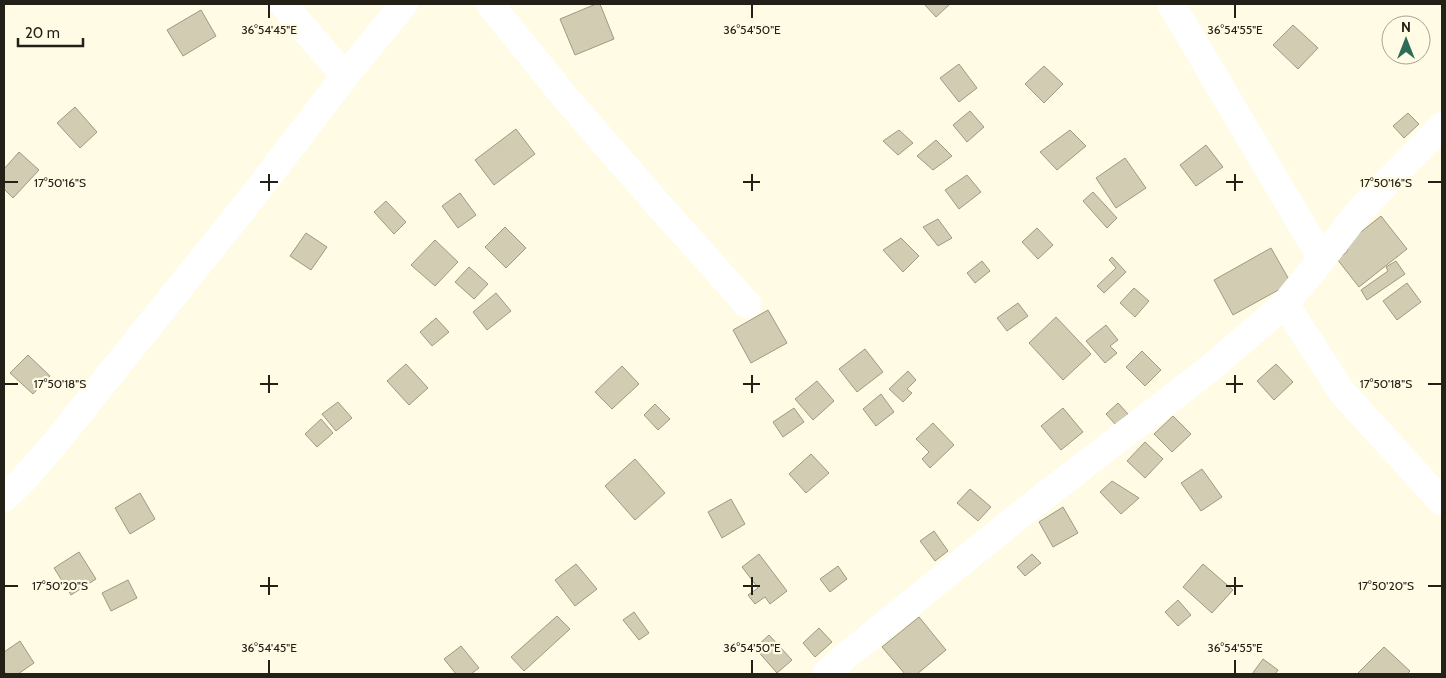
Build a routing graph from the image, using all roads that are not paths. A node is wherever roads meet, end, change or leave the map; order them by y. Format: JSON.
{"nodes":[{"id":1,"x":283,"y":4,"type":"edge"},
{"id":2,"x":404,"y":4,"type":"edge"},
{"id":3,"x":490,"y":4,"type":"edge"},
{"id":4,"x":1171,"y":4,"type":"edge"},
{"id":5,"x":345,"y":76,"type":"junction"},
{"id":6,"x":1442,"y":126,"type":"edge"},
{"id":7,"x":1322,"y":260,"type":"junction"},
{"id":8,"x":747,"y":304,"type":"dead end"},
{"id":9,"x":1285,"y":304,"type":"junction"},
{"id":10,"x":4,"y":498,"type":"edge"},
{"id":11,"x":1442,"y":502,"type":"edge"},
{"id":12,"x":826,"y":674,"type":"edge"}],
"edges":[{"from":1,"to":5,"type":"street"},
{"from":2,"to":5,"type":"street"},
{"from":3,"to":8,"type":"street"},
{"from":4,"to":7,"type":"street"},
{"from":5,"to":10,"type":"street"},
{"from":6,"to":7,"type":"street"},
{"from":7,"to":9,"type":"street"},
{"from":9,"to":11,"type":"street"},
{"from":9,"to":12,"type":"street"}]}
